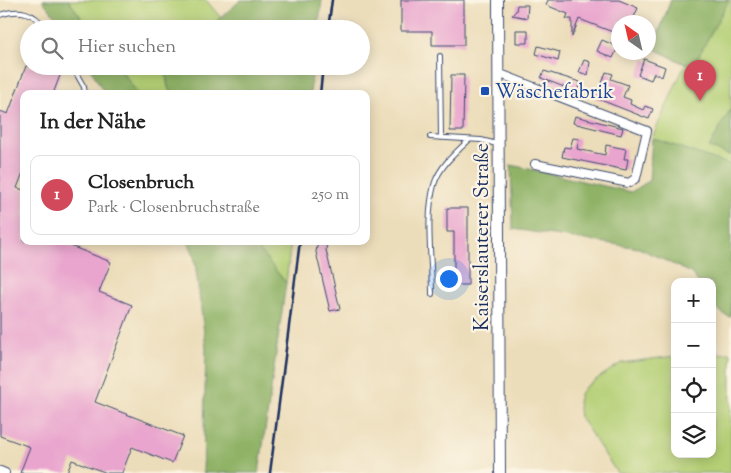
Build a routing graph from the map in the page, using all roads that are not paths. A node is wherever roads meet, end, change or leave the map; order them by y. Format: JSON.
{"nodes":[{"id":1,"x":498,"y":0,"type":"edge"},
{"id":2,"x":0,"y":15,"type":"edge"},
{"id":3,"x":38,"y":20,"type":"edge"},
{"id":4,"x":440,"y":56,"type":"dead end"},
{"id":5,"x":498,"y":74,"type":"junction"},
{"id":6,"x":77,"y":75,"type":"edge"},
{"id":7,"x":84,"y":90,"type":"edge"},
{"id":8,"x":430,"y":137,"type":"dead end"},
{"id":9,"x":441,"y":138,"type":"junction"},
{"id":10,"x":469,"y":140,"type":"junction"},
{"id":11,"x":497,"y":144,"type":"junction"},
{"id":12,"x":536,"y":164,"type":"dead end"},
{"id":13,"x":432,"y":294,"type":"dead end"},
{"id":14,"x":0,"y":471,"type":"edge"},
{"id":15,"x":5,"y":473,"type":"edge"},
{"id":16,"x":500,"y":473,"type":"edge"}],
"edges":[{"from":1,"to":5,"type":"main road","name":"Kaiserslauterer Straße"},
{"from":2,"to":3,"type":"lane"},
{"from":4,"to":9,"type":"lane"},
{"from":5,"to":11,"type":"main road","name":"Kaiserslauterer Straße"},
{"from":5,"to":12,"type":"street"},
{"from":6,"to":7,"type":"lane"},
{"from":8,"to":9,"type":"lane"},
{"from":9,"to":10,"type":"lane"},
{"from":10,"to":11,"type":"lane"},
{"from":10,"to":13,"type":"lane"},
{"from":11,"to":16,"type":"main road","name":"Kaiserslauterer Straße"},
{"from":14,"to":15,"type":"street"}]}
